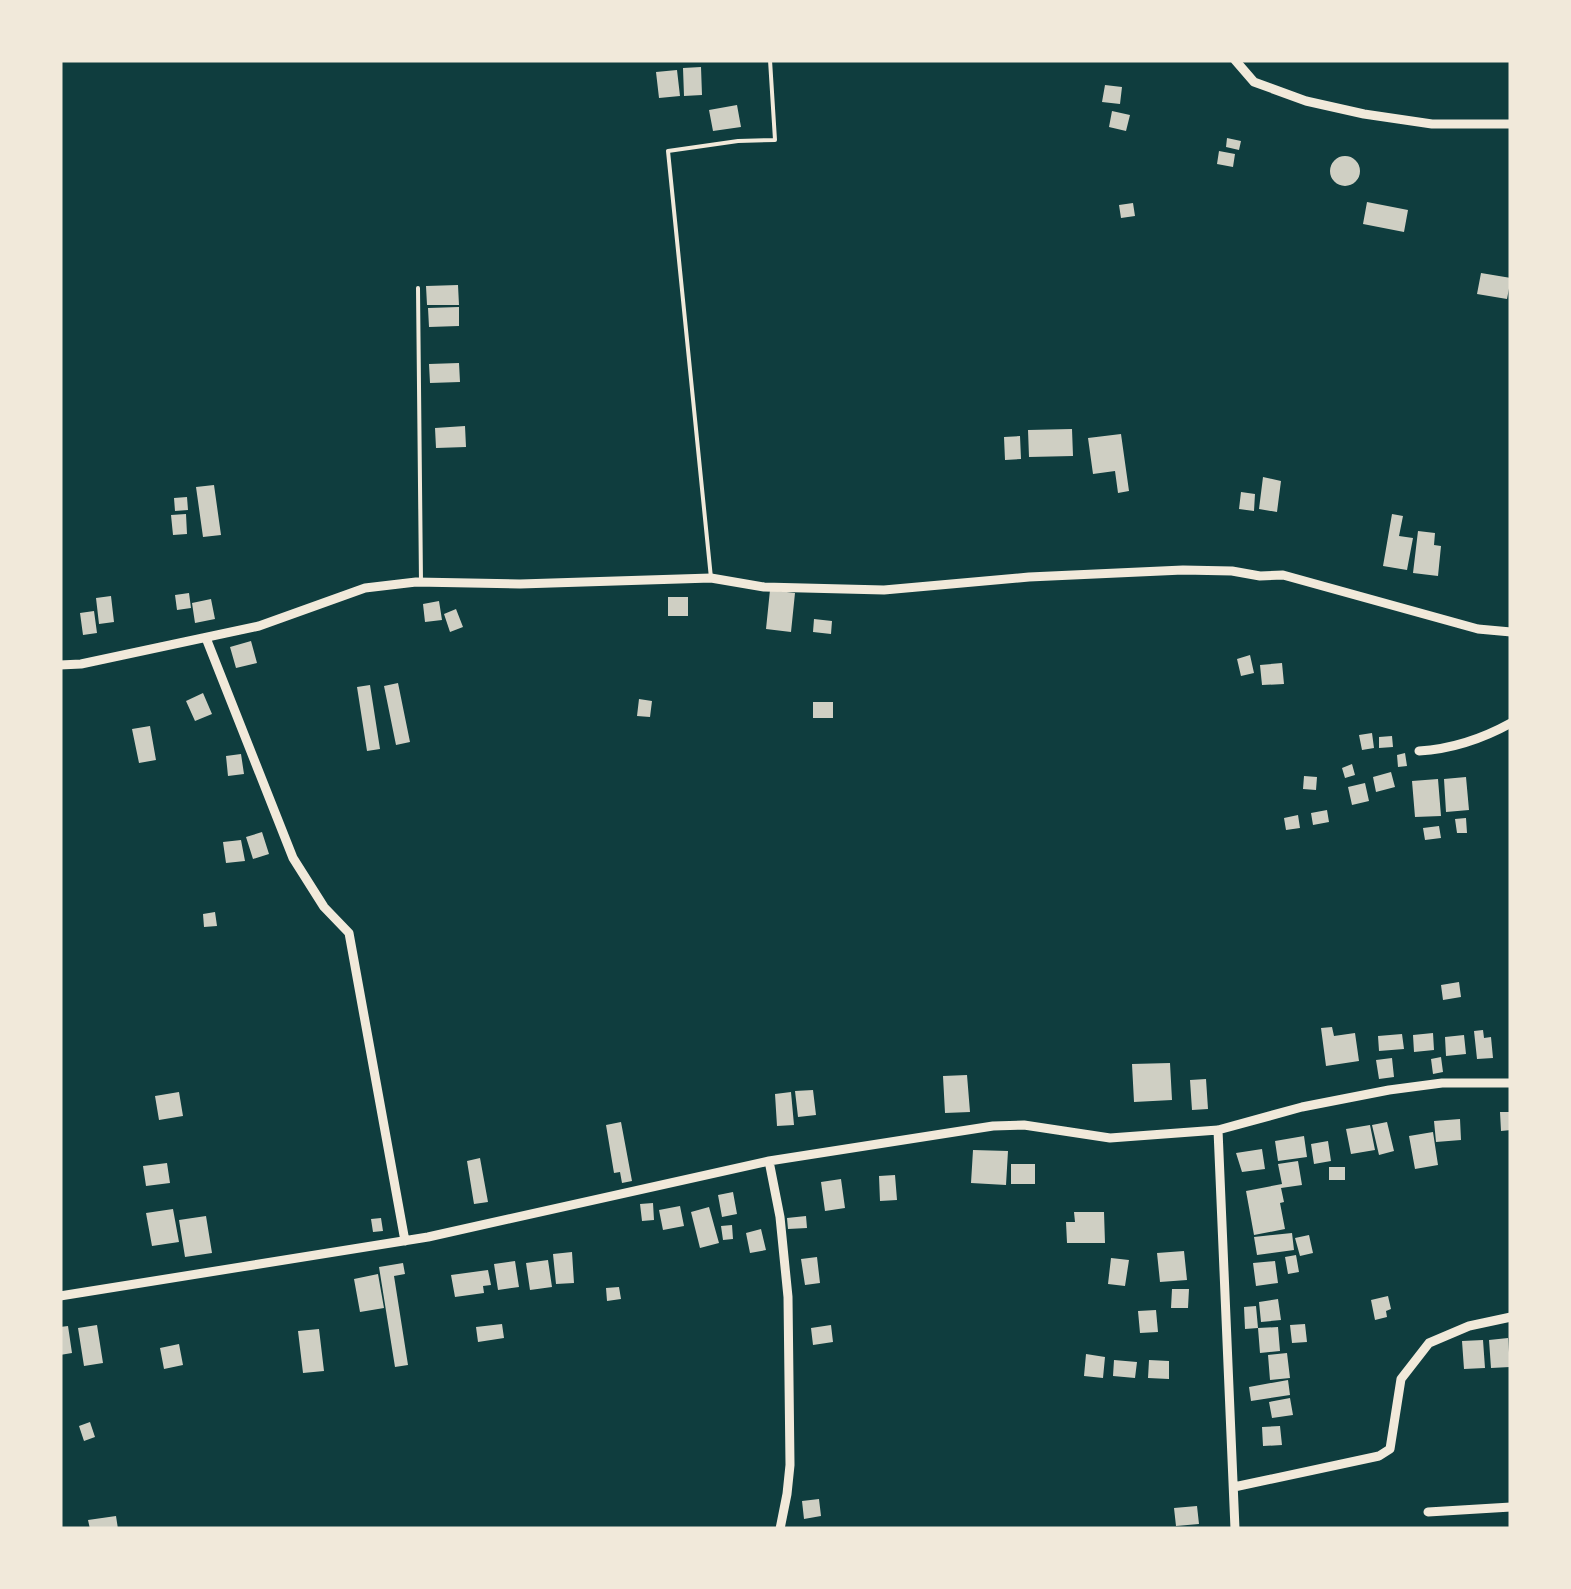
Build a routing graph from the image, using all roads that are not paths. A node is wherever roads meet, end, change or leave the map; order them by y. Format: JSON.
{"nodes":[{"id":1,"x":770,"y":60,"type":"edge"},
{"id":2,"x":1235,"y":60,"type":"edge"},
{"id":3,"x":1511,"y":124,"type":"edge"},
{"id":4,"x":418,"y":288,"type":"dead end"},
{"id":5,"x":711,"y":578,"type":"junction"},
{"id":6,"x":421,"y":582,"type":"junction"},
{"id":7,"x":1511,"y":632,"type":"edge"},
{"id":8,"x":206,"y":638,"type":"junction"},
{"id":9,"x":60,"y":665,"type":"edge"},
{"id":10,"x":1511,"y":723,"type":"edge"},
{"id":11,"x":1419,"y":751,"type":"dead end"},
{"id":12,"x":1511,"y":1083,"type":"edge"},
{"id":13,"x":1218,"y":1130,"type":"junction"},
{"id":14,"x":768,"y":1161,"type":"junction"},
{"id":15,"x":405,"y":1241,"type":"junction"},
{"id":16,"x":60,"y":1296,"type":"edge"},
{"id":17,"x":1511,"y":1317,"type":"edge"},
{"id":18,"x":1234,"y":1487,"type":"junction"},
{"id":19,"x":1511,"y":1507,"type":"edge"},
{"id":20,"x":1428,"y":1512,"type":"dead end"},
{"id":21,"x":780,"y":1529,"type":"edge"},
{"id":22,"x":1235,"y":1529,"type":"edge"}],
"edges":[{"from":1,"to":5,"type":"lane"},
{"from":2,"to":3,"type":"street"},
{"from":4,"to":6,"type":"lane"},
{"from":5,"to":6,"type":"street"},
{"from":5,"to":7,"type":"street"},
{"from":6,"to":8,"type":"street"},
{"from":8,"to":9,"type":"street"},
{"from":8,"to":15,"type":"street"},
{"from":10,"to":11,"type":"street"},
{"from":12,"to":13,"type":"street"},
{"from":13,"to":14,"type":"street"},
{"from":13,"to":18,"type":"street"},
{"from":14,"to":15,"type":"street"},
{"from":14,"to":21,"type":"street"},
{"from":15,"to":16,"type":"street"},
{"from":17,"to":18,"type":"street"},
{"from":18,"to":22,"type":"street"},
{"from":19,"to":20,"type":"street"}]}
